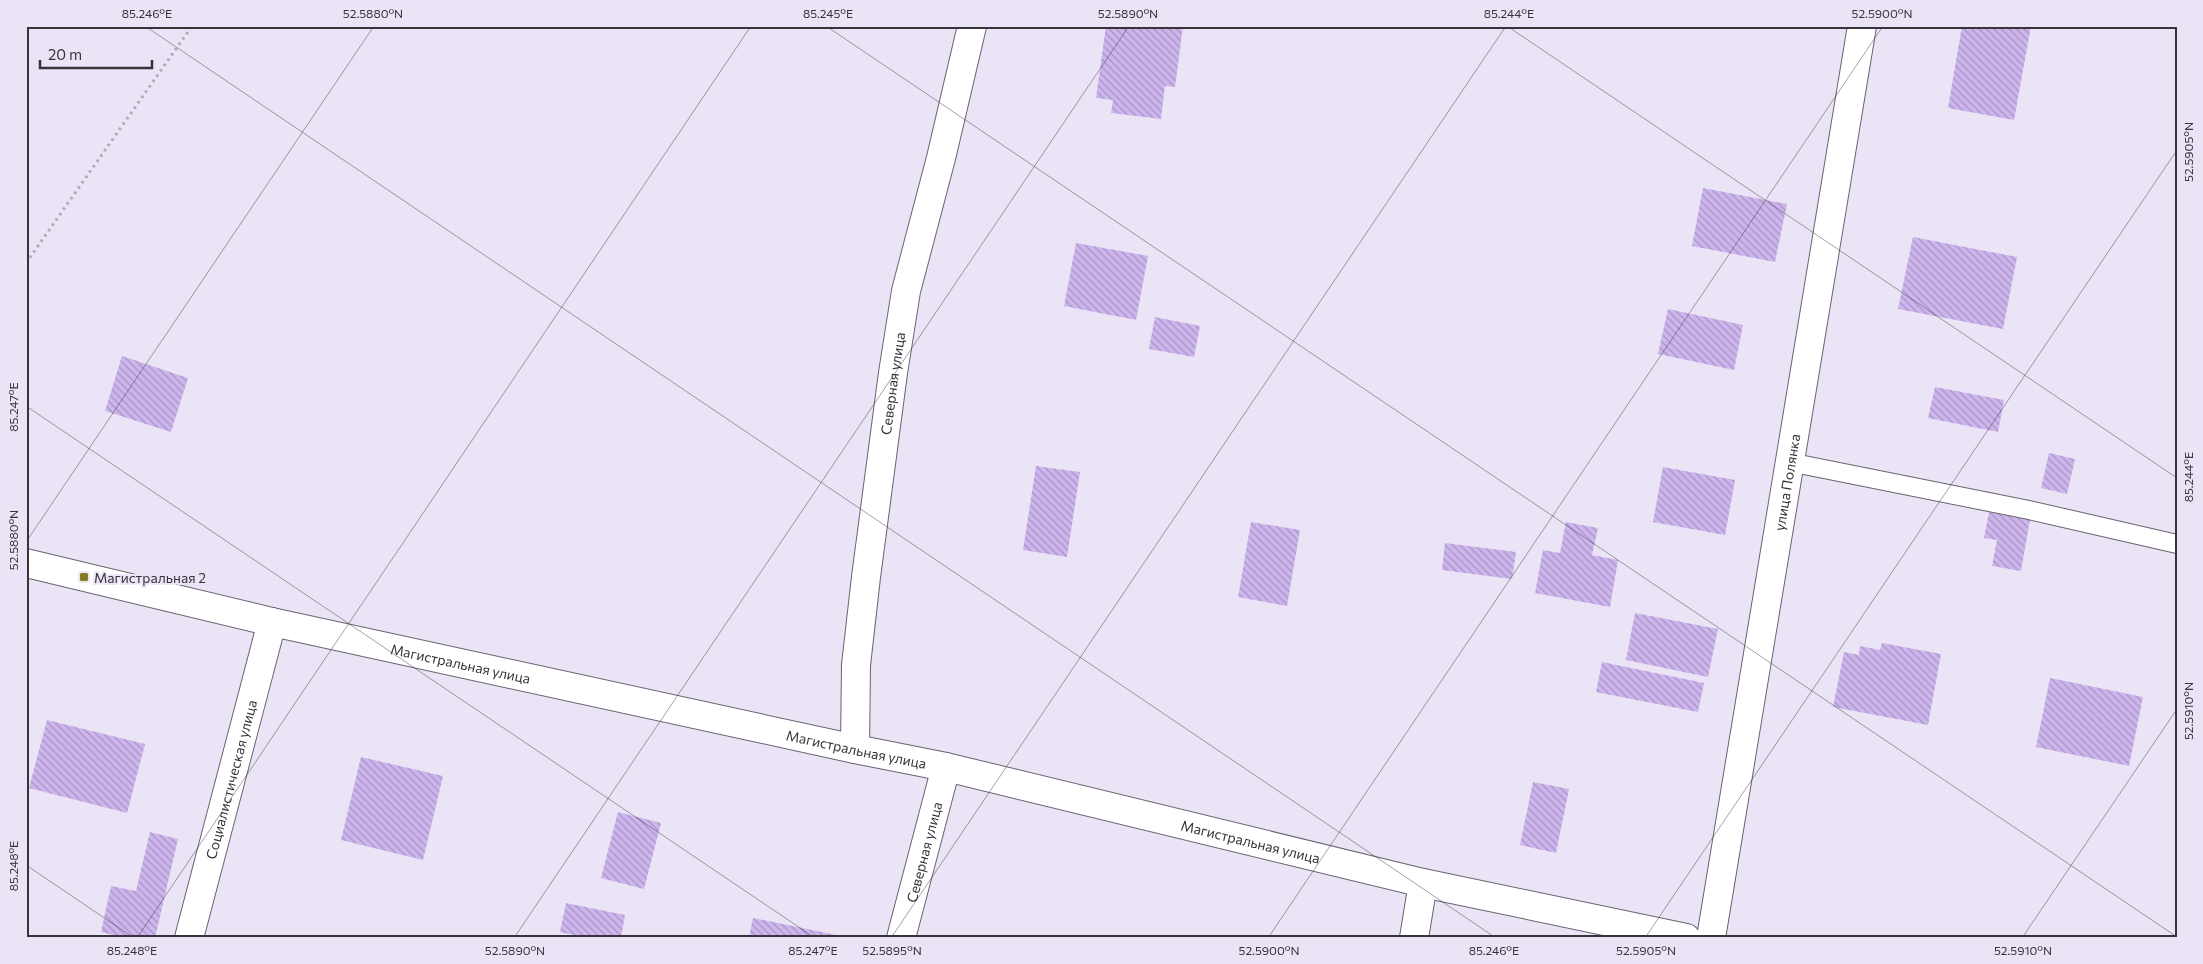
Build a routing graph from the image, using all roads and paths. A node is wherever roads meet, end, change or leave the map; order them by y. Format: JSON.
{"nodes":[{"id":1,"x":192,"y":26,"type":"edge"},
{"id":2,"x":972,"y":26,"type":"edge"},
{"id":3,"x":1862,"y":26,"type":"edge"},
{"id":4,"x":26,"y":264,"type":"edge"},
{"id":5,"x":1789,"y":462,"type":"junction"},
{"id":6,"x":2177,"y":544,"type":"edge"},
{"id":7,"x":26,"y":563,"type":"edge"},
{"id":8,"x":272,"y":622,"type":"junction"},
{"id":9,"x":855,"y":749,"type":"junction"},
{"id":10,"x":946,"y":767,"type":"junction"},
{"id":11,"x":1423,"y":883,"type":"junction"},
{"id":12,"x":189,"y":938,"type":"edge"},
{"id":13,"x":901,"y":938,"type":"edge"},
{"id":14,"x":1414,"y":938,"type":"edge"},
{"id":15,"x":1686,"y":938,"type":"edge"},
{"id":16,"x":1711,"y":938,"type":"edge"}],
"edges":[{"from":1,"to":4,"type":"path"},
{"from":2,"to":9,"type":"street","name":"Северная улица"},
{"from":3,"to":5,"type":"street","name":"улица Полянка"},
{"from":5,"to":6,"type":"lane"},
{"from":5,"to":16,"type":"street","name":"улица Полянка"},
{"from":7,"to":8,"type":"street","name":"Магистральная улица"},
{"from":8,"to":9,"type":"street","name":"Магистральная улица"},
{"from":8,"to":12,"type":"street","name":"Социалистическая улица"},
{"from":9,"to":10,"type":"street","name":"Магистральная улица"},
{"from":10,"to":11,"type":"street","name":"Магистральная улица"},
{"from":10,"to":13,"type":"street","name":"Северная улица"},
{"from":11,"to":14,"type":"street"},
{"from":11,"to":15,"type":"street","name":"Магистральная улица"}]}
